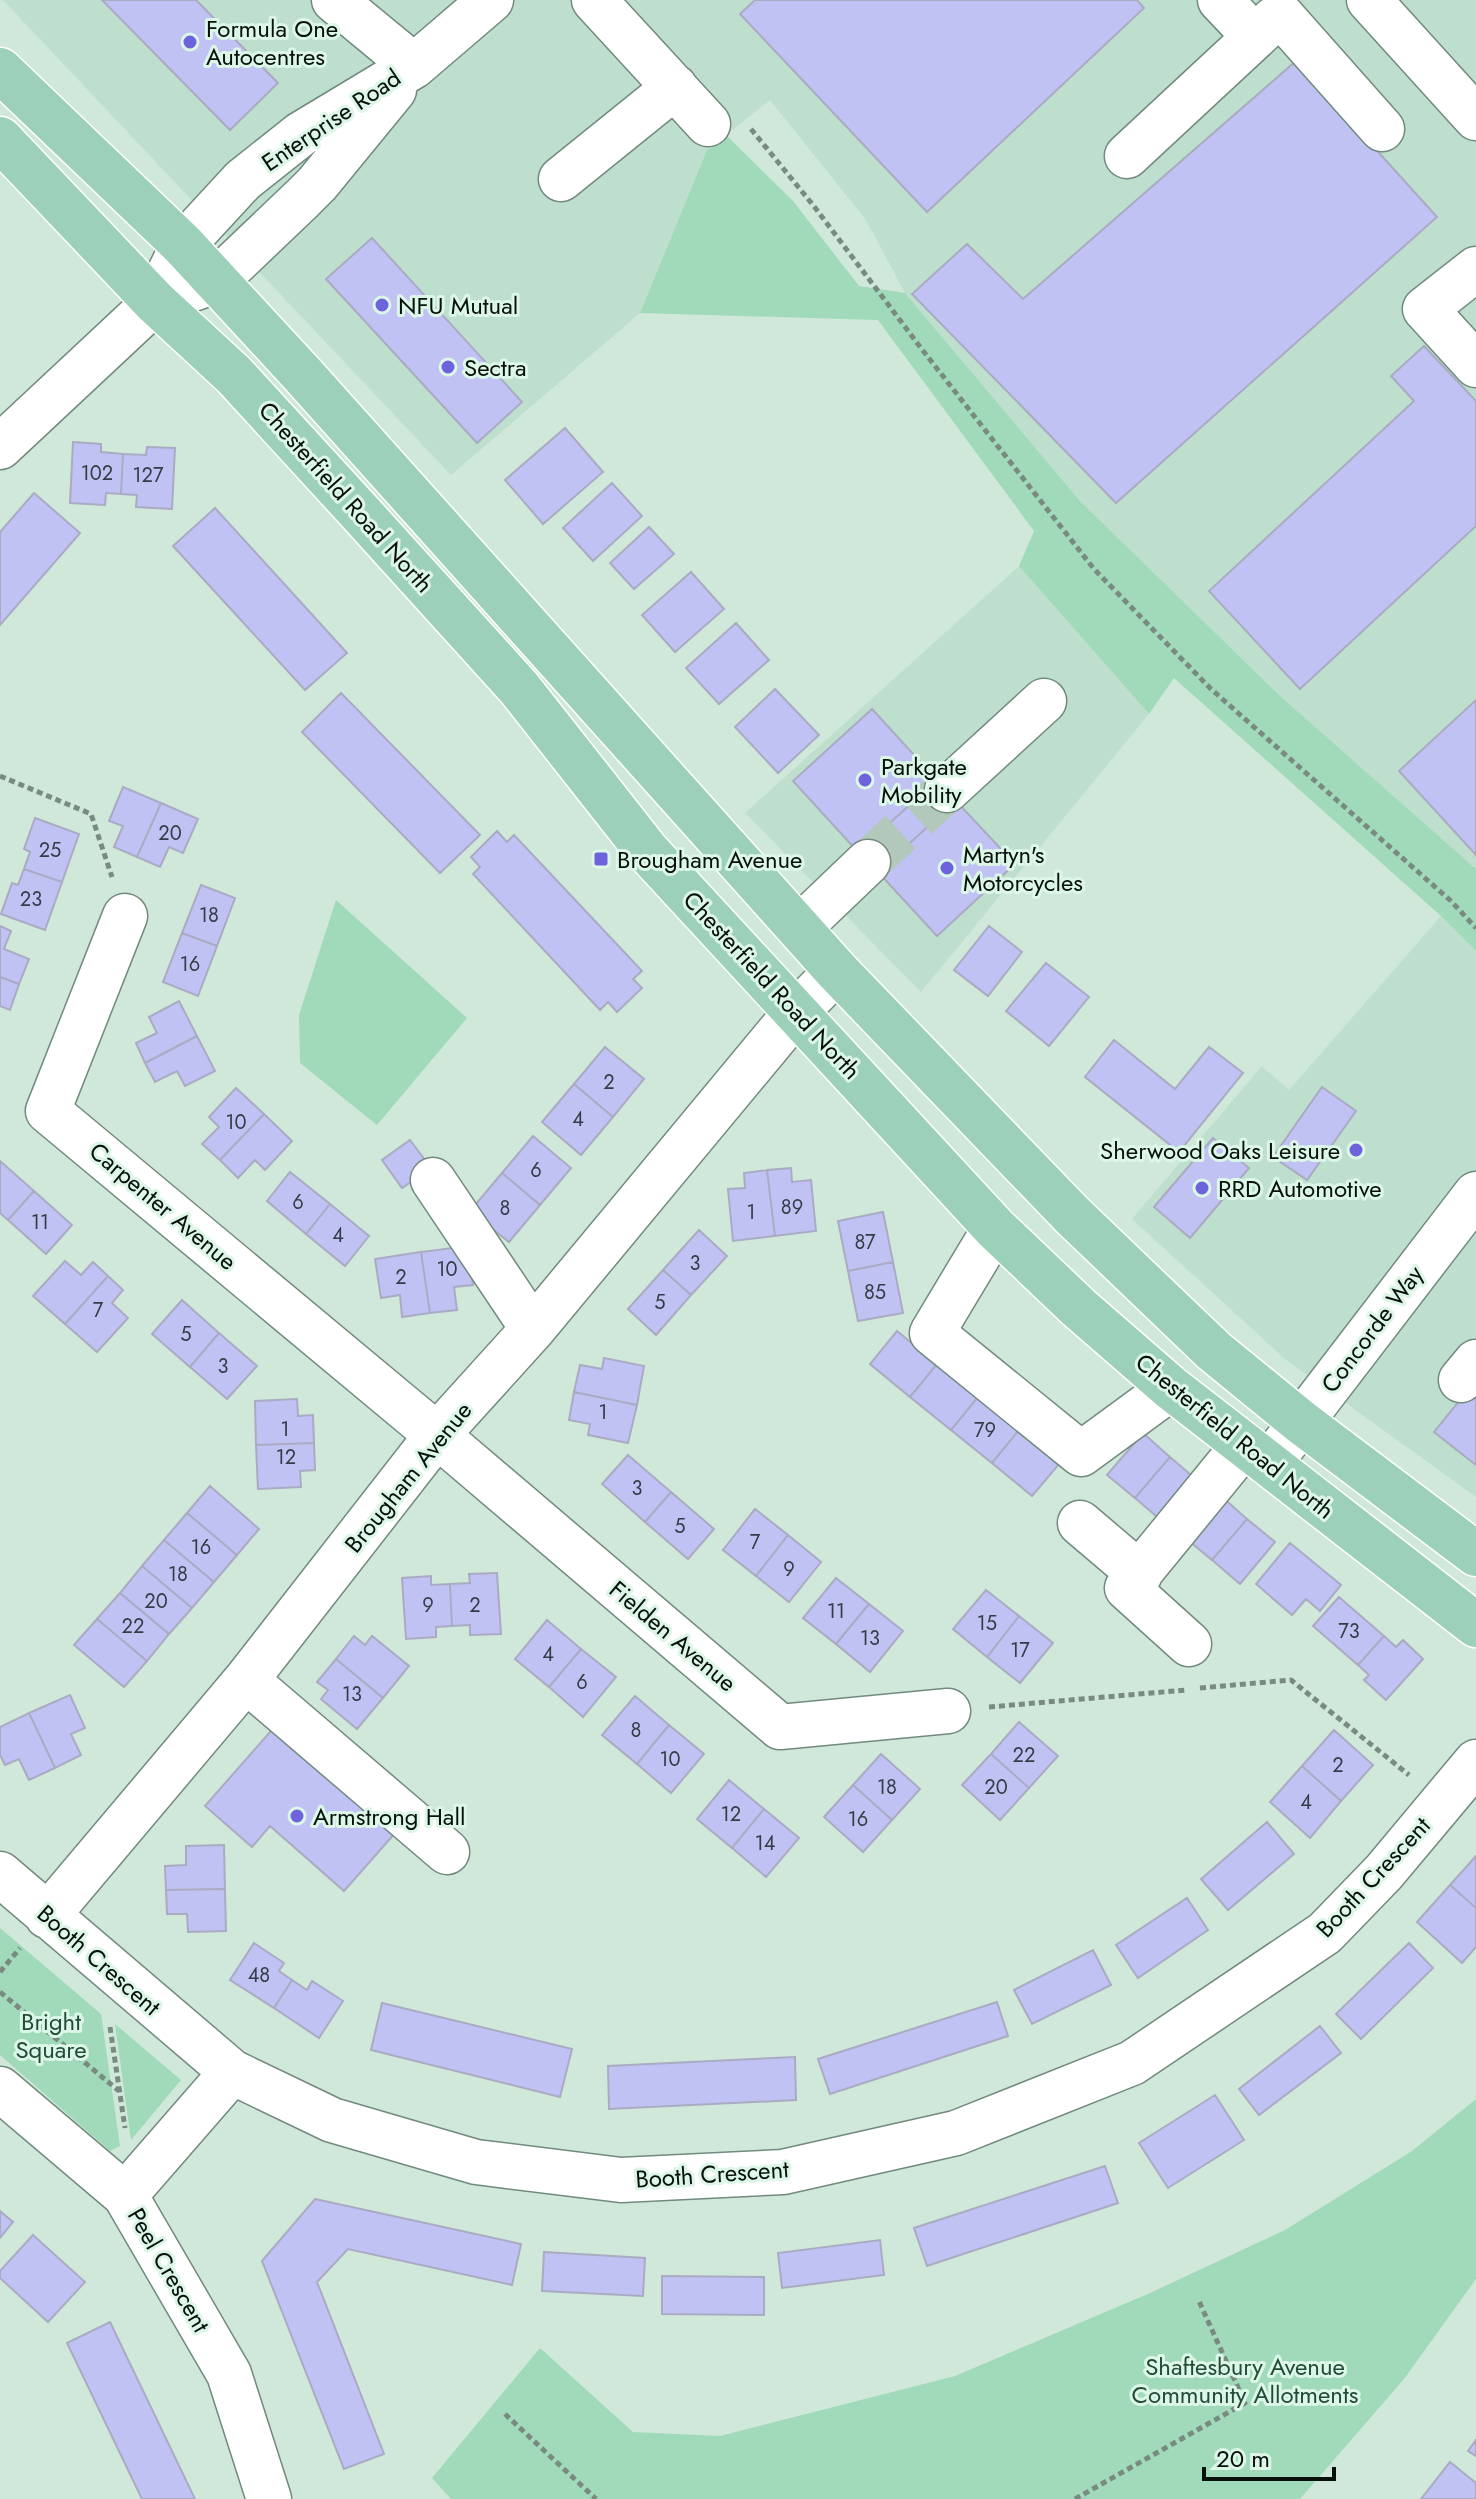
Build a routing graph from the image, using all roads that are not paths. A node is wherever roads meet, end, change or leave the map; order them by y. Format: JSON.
{"nodes":[{"id":1,"x":334,"y":0,"type":"edge"},
{"id":2,"x":491,"y":0,"type":"edge"},
{"id":3,"x":594,"y":0,"type":"edge"},
{"id":4,"x":1220,"y":0,"type":"edge"},
{"id":5,"x":1369,"y":0,"type":"edge"},
{"id":6,"x":1277,"y":17,"type":"edge"},
{"id":7,"x":414,"y":66,"type":"junction"},
{"id":8,"x":0,"y":70,"type":"edge"},
{"id":9,"x":675,"y":87,"type":"junction"},
{"id":10,"x":1476,"y":118,"type":"edge"},
{"id":11,"x":708,"y":124,"type":"road end"},
{"id":12,"x":1382,"y":129,"type":"dead end"},
{"id":13,"x":0,"y":139,"type":"edge"},
{"id":14,"x":1127,"y":156,"type":"dead end"},
{"id":15,"x":561,"y":179,"type":"dead end"},
{"id":16,"x":183,"y":245,"type":"junction"},
{"id":17,"x":1476,"y":269,"type":"edge"},
{"id":18,"x":216,"y":281,"type":"junction"},
{"id":19,"x":155,"y":302,"type":"junction"},
{"id":20,"x":1476,"y":365,"type":"edge"},
{"id":21,"x":0,"y":447,"type":"edge"},
{"id":22,"x":1044,"y":701,"type":"dead end"},
{"id":23,"x":947,"y":790,"type":"tunnel mouth"},
{"id":24,"x":868,"y":862,"type":"tunnel mouth"},
{"id":25,"x":125,"y":916,"type":"road end"},
{"id":26,"x":799,"y":928,"type":"junction"},
{"id":27,"x":837,"y":971,"type":"junction"},
{"id":28,"x":796,"y":1012,"type":"junction"},
{"id":29,"x":433,"y":1180,"type":"dead end"},
{"id":30,"x":1476,"y":1194,"type":"edge"},
{"id":31,"x":995,"y":1228,"type":"junction"},
{"id":32,"x":533,"y":1329,"type":"junction"},
{"id":33,"x":1171,"y":1388,"type":"junction"},
{"id":34,"x":1301,"y":1422,"type":"junction"},
{"id":35,"x":437,"y":1435,"type":"junction"},
{"id":36,"x":1257,"y":1454,"type":"junction"},
{"id":37,"x":1080,"y":1523,"type":"dead end"},
{"id":38,"x":1476,"y":1554,"type":"edge"},
{"id":39,"x":1140,"y":1574,"type":"junction"},
{"id":40,"x":1476,"y":1625,"type":"edge"},
{"id":41,"x":1189,"y":1644,"type":"dead end"},
{"id":42,"x":246,"y":1680,"type":"junction"},
{"id":43,"x":948,"y":1711,"type":"road end"},
{"id":44,"x":1476,"y":1762,"type":"edge"},
{"id":45,"x":447,"y":1852,"type":"dead end"},
{"id":46,"x":0,"y":1874,"type":"edge"},
{"id":47,"x":47,"y":1916,"type":"junction"},
{"id":48,"x":232,"y":2072,"type":"junction"},
{"id":49,"x":0,"y":2089,"type":"edge"},
{"id":50,"x":125,"y":2195,"type":"junction"},
{"id":51,"x":269,"y":2499,"type":"edge"}],
"edges":[{"from":1,"to":7,"type":"street"},
{"from":2,"to":7,"type":"street","name":"Enterprise Road"},
{"from":3,"to":9,"type":"street"},
{"from":4,"to":6,"type":"street"},
{"from":5,"to":10,"type":"street"},
{"from":6,"to":12,"type":"street"},
{"from":6,"to":14,"type":"street"},
{"from":7,"to":16,"type":"street","name":"Enterprise Road"},
{"from":7,"to":18,"type":"street","name":"Enterprise Road"},
{"from":8,"to":16,"type":"main road","name":"Chesterfield Road North"},
{"from":9,"to":11,"type":"street"},
{"from":9,"to":15,"type":"street"},
{"from":13,"to":19,"type":"main road","name":"Chesterfield Road North"},
{"from":16,"to":18,"type":"main road","name":"Chesterfield Road North"},
{"from":16,"to":19,"type":"street","name":"Enterprise Road"},
{"from":17,"to":20,"type":"street"},
{"from":18,"to":19,"type":"street"},
{"from":18,"to":26,"type":"main road","name":"Chesterfield Road North"},
{"from":19,"to":21,"type":"street"},
{"from":19,"to":28,"type":"main road","name":"Chesterfield Road North"},
{"from":22,"to":23,"type":"street"},
{"from":24,"to":26,"type":"street"},
{"from":25,"to":35,"type":"street","name":"Carpenter Avenue"},
{"from":26,"to":27,"type":"main road","name":"Chesterfield Road North"},
{"from":27,"to":28,"type":"street","name":"Brougham Avenue"},
{"from":27,"to":34,"type":"main road","name":"Chesterfield Road North"},
{"from":28,"to":31,"type":"main road","name":"Chesterfield Road North"},
{"from":28,"to":32,"type":"street","name":"Brougham Avenue"},
{"from":29,"to":32,"type":"street"},
{"from":30,"to":34,"type":"street","name":"Concorde Way"},
{"from":31,"to":33,"type":"main road","name":"Chesterfield Road North"},
{"from":31,"to":33,"type":"street"},
{"from":32,"to":35,"type":"street","name":"Brougham Avenue"},
{"from":33,"to":36,"type":"main road","name":"Chesterfield Road North"},
{"from":34,"to":36,"type":"street","name":"Concorde Way"},
{"from":34,"to":38,"type":"main road","name":"Chesterfield Road North"},
{"from":35,"to":42,"type":"street","name":"Brougham Avenue"},
{"from":35,"to":43,"type":"street","name":"Fielden Avenue"},
{"from":36,"to":39,"type":"street","name":"Concorde Way"},
{"from":36,"to":40,"type":"main road","name":"Chesterfield Road North"},
{"from":37,"to":39,"type":"street"},
{"from":39,"to":41,"type":"street"},
{"from":42,"to":45,"type":"street"},
{"from":42,"to":47,"type":"street","name":"Brougham Avenue"},
{"from":44,"to":48,"type":"street","name":"Booth Crescent"},
{"from":46,"to":47,"type":"street","name":"Booth Crescent"},
{"from":47,"to":48,"type":"street","name":"Booth Crescent"},
{"from":48,"to":50,"type":"street"},
{"from":49,"to":50,"type":"street","name":"Peel Crescent"},
{"from":50,"to":51,"type":"street","name":"Peel Crescent"}]}
